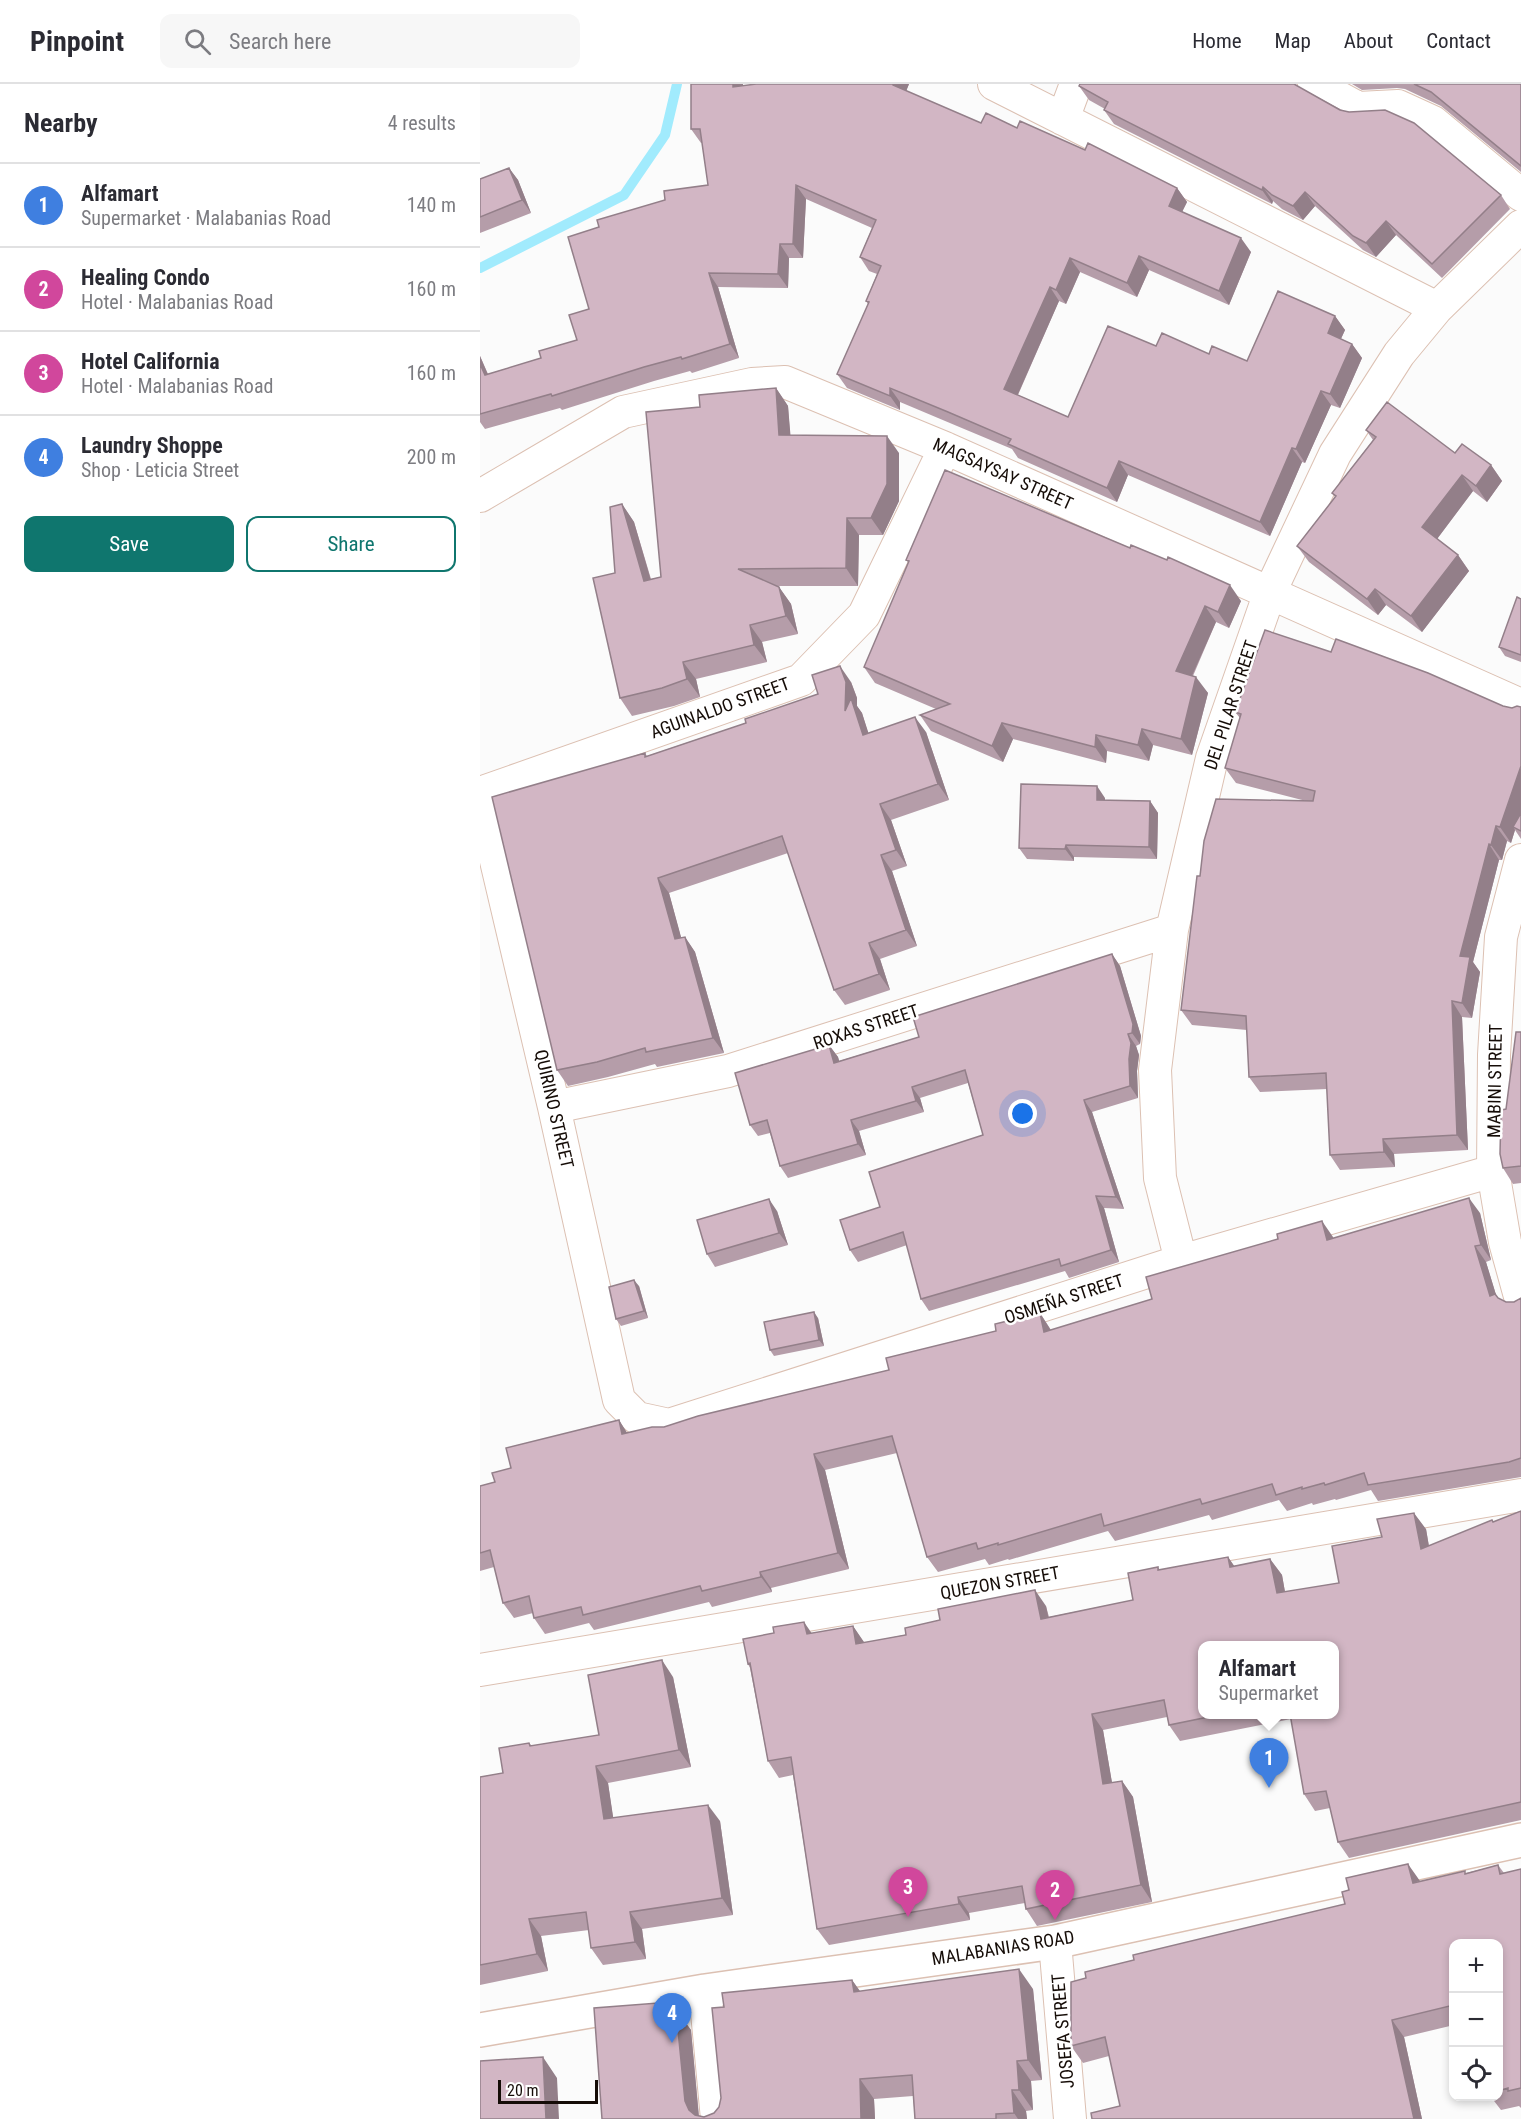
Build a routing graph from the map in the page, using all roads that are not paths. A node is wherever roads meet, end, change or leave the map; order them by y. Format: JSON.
{"nodes":[{"id":1,"x":994,"y":84,"type":"edge"},
{"id":2,"x":1076,"y":84,"type":"edge"},
{"id":3,"x":1314,"y":84,"type":"edge"},
{"id":4,"x":1391,"y":95,"type":"edge"},
{"id":5,"x":1063,"y":119,"type":"junction"},
{"id":6,"x":1521,"y":195,"type":"edge"},
{"id":7,"x":1521,"y":226,"type":"edge"},
{"id":8,"x":1437,"y":308,"type":"junction"},
{"id":9,"x":945,"y":448,"type":"junction"},
{"id":10,"x":480,"y":496,"type":"edge"},
{"id":11,"x":1270,"y":592,"type":"junction"},
{"id":12,"x":1521,"y":705,"type":"edge"},
{"id":13,"x":480,"y":793,"type":"edge"},
{"id":14,"x":1521,"y":860,"type":"edge"},
{"id":15,"x":1173,"y":930,"type":"junction"},
{"id":16,"x":554,"y":1107,"type":"junction"},
{"id":17,"x":1493,"y":1171,"type":"junction"},
{"id":18,"x":1181,"y":1261,"type":"junction"},
{"id":19,"x":1521,"y":1300,"type":"edge"},
{"id":20,"x":637,"y":1418,"type":"joint"},
{"id":21,"x":1521,"y":1495,"type":"edge"},
{"id":22,"x":480,"y":1670,"type":"edge"},
{"id":23,"x":1521,"y":1839,"type":"edge"},
{"id":24,"x":1055,"y":1942,"type":"junction"},
{"id":25,"x":705,"y":1991,"type":"junction"},
{"id":26,"x":480,"y":2030,"type":"edge"},
{"id":27,"x":717,"y":2119,"type":"edge"},
{"id":28,"x":1070,"y":2119,"type":"edge"}],
"edges":[{"from":1,"to":5,"type":"street"},
{"from":2,"to":5,"type":"street"},
{"from":3,"to":4,"type":"street"},
{"from":4,"to":6,"type":"street"},
{"from":5,"to":8,"type":"street"},
{"from":7,"to":8,"type":"street","name":"DEL PILAR STREET"},
{"from":8,"to":11,"type":"street","name":"DEL PILAR STREET"},
{"from":9,"to":10,"type":"street","name":"MAGSAYSAY STREET"},
{"from":9,"to":11,"type":"street","name":"MAGSAYSAY STREET"},
{"from":9,"to":13,"type":"street","name":"AGUINALDO STREET"},
{"from":11,"to":12,"type":"street","name":"MAGSAYSAY STREET"},
{"from":11,"to":15,"type":"street","name":"DEL PILAR STREET"},
{"from":13,"to":16,"type":"street","name":"QUIRINO STREET"},
{"from":14,"to":17,"type":"street","name":"MABINI STREET"},
{"from":15,"to":16,"type":"street","name":"ROXAS STREET"},
{"from":15,"to":18,"type":"street","name":"DEL PILAR STREET"},
{"from":16,"to":20,"type":"street","name":"QUIRINO STREET"},
{"from":17,"to":18,"type":"street","name":"OSMEÑA STREET"},
{"from":17,"to":19,"type":"street","name":"MABINI STREET"},
{"from":18,"to":20,"type":"street","name":"OSMEÑA STREET"},
{"from":21,"to":22,"type":"street","name":"QUEZON STREET"},
{"from":23,"to":24,"type":"main road","name":"MALABANIAS ROAD"},
{"from":24,"to":25,"type":"main road","name":"MALABANIAS ROAD"},
{"from":24,"to":28,"type":"street","name":"JOSEFA STREET"},
{"from":25,"to":26,"type":"main road","name":"MALABANIAS ROAD"},
{"from":25,"to":27,"type":"street"}]}
